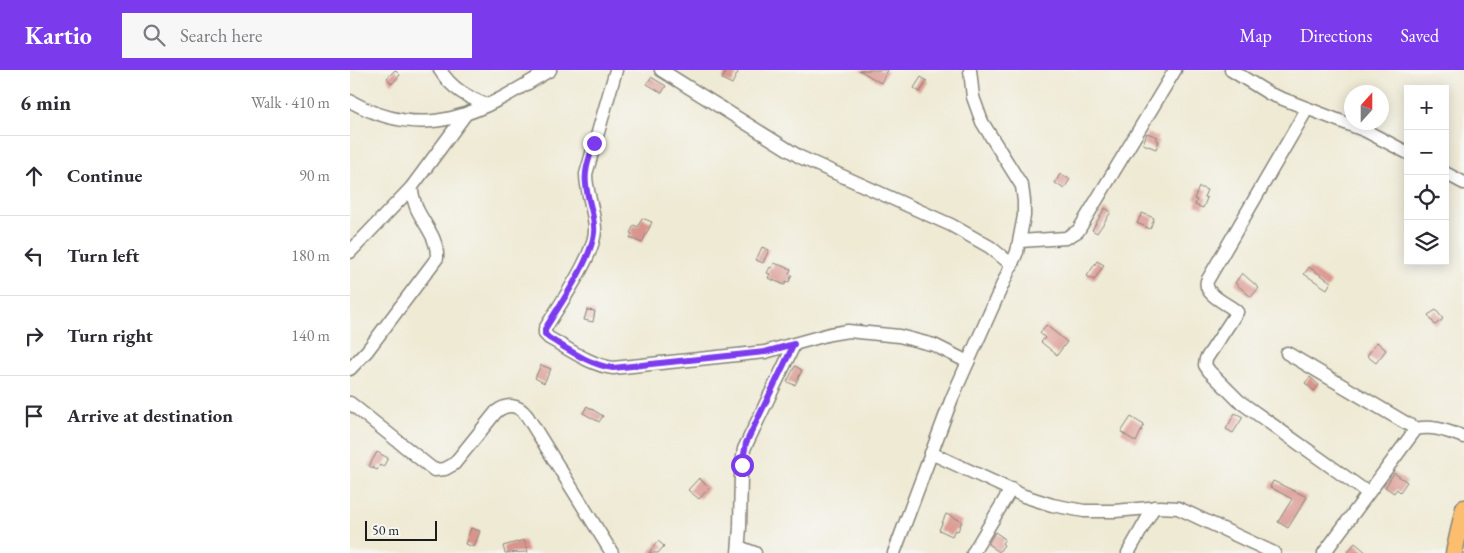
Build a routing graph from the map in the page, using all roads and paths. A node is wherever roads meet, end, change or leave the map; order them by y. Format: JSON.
{"nodes":[{"id":1,"x":440,"y":70,"type":"edge"},
{"id":2,"x":550,"y":70,"type":"edge"},
{"id":3,"x":616,"y":70,"type":"edge"},
{"id":4,"x":660,"y":70,"type":"edge"},
{"id":5,"x":970,"y":70,"type":"edge"},
{"id":6,"x":1175,"y":70,"type":"edge"},
{"id":7,"x":1231,"y":70,"type":"edge"},
{"id":8,"x":350,"y":101,"type":"edge"},
{"id":9,"x":487,"y":105,"type":"junction"},
{"id":10,"x":1307,"y":110,"type":"junction"},
{"id":11,"x":465,"y":115,"type":"junction"},
{"id":12,"x":1404,"y":151,"type":"edge"},
{"id":13,"x":1449,"y":175,"type":"edge"},
{"id":14,"x":1464,"y":183,"type":"edge"},
{"id":15,"x":411,"y":188,"type":"junction"},
{"id":16,"x":1020,"y":241,"type":"junction"},
{"id":17,"x":350,"y":252,"type":"edge"},
{"id":18,"x":1012,"y":265,"type":"junction"},
{"id":19,"x":794,"y":344,"type":"junction"},
{"id":20,"x":1287,"y":353,"type":"dead end"},
{"id":21,"x":968,"y":362,"type":"junction"},
{"id":22,"x":350,"y":369,"type":"edge"},
{"id":23,"x":350,"y":403,"type":"edge"},
{"id":24,"x":1416,"y":430,"type":"junction"},
{"id":25,"x":1464,"y":437,"type":"edge"},
{"id":26,"x":931,"y":453,"type":"junction"},
{"id":27,"x":1010,"y":489,"type":"junction"},
{"id":28,"x":1368,"y":493,"type":"junction"},
{"id":29,"x":1154,"y":507,"type":"junction"},
{"id":30,"x":1464,"y":508,"type":"edge"},
{"id":31,"x":739,"y":550,"type":"edge"},
{"id":32,"x":612,"y":553,"type":"edge"},
{"id":33,"x":755,"y":553,"type":"edge"},
{"id":34,"x":894,"y":553,"type":"edge"},
{"id":35,"x":973,"y":553,"type":"edge"},
{"id":36,"x":1128,"y":553,"type":"edge"},
{"id":37,"x":1274,"y":553,"type":"edge"},
{"id":38,"x":1324,"y":553,"type":"edge"},
{"id":39,"x":1454,"y":553,"type":"edge"}],
"edges":[{"from":1,"to":9,"type":"street"},
{"from":2,"to":9,"type":"street"},
{"from":3,"to":19,"type":"street"},
{"from":4,"to":18,"type":"street"},
{"from":5,"to":16,"type":"street"},
{"from":6,"to":16,"type":"street"},
{"from":7,"to":10,"type":"street"},
{"from":8,"to":11,"type":"street"},
{"from":9,"to":11,"type":"street"},
{"from":10,"to":12,"type":"street"},
{"from":10,"to":28,"type":"street"},
{"from":11,"to":15,"type":"street"},
{"from":13,"to":14,"type":"street"},
{"from":15,"to":17,"type":"street"},
{"from":15,"to":22,"type":"street"},
{"from":16,"to":18,"type":"street"},
{"from":18,"to":21,"type":"street"},
{"from":19,"to":21,"type":"street"},
{"from":19,"to":31,"type":"street"},
{"from":20,"to":24,"type":"street"},
{"from":21,"to":26,"type":"street"},
{"from":23,"to":32,"type":"street"},
{"from":24,"to":25,"type":"street"},
{"from":24,"to":28,"type":"street"},
{"from":26,"to":27,"type":"street"},
{"from":26,"to":34,"type":"street"},
{"from":27,"to":29,"type":"street"},
{"from":27,"to":35,"type":"street"},
{"from":28,"to":38,"type":"street"},
{"from":29,"to":36,"type":"street"},
{"from":29,"to":37,"type":"street"},
{"from":30,"to":39,"type":"main road"},
{"from":31,"to":33,"type":"street"}]}
